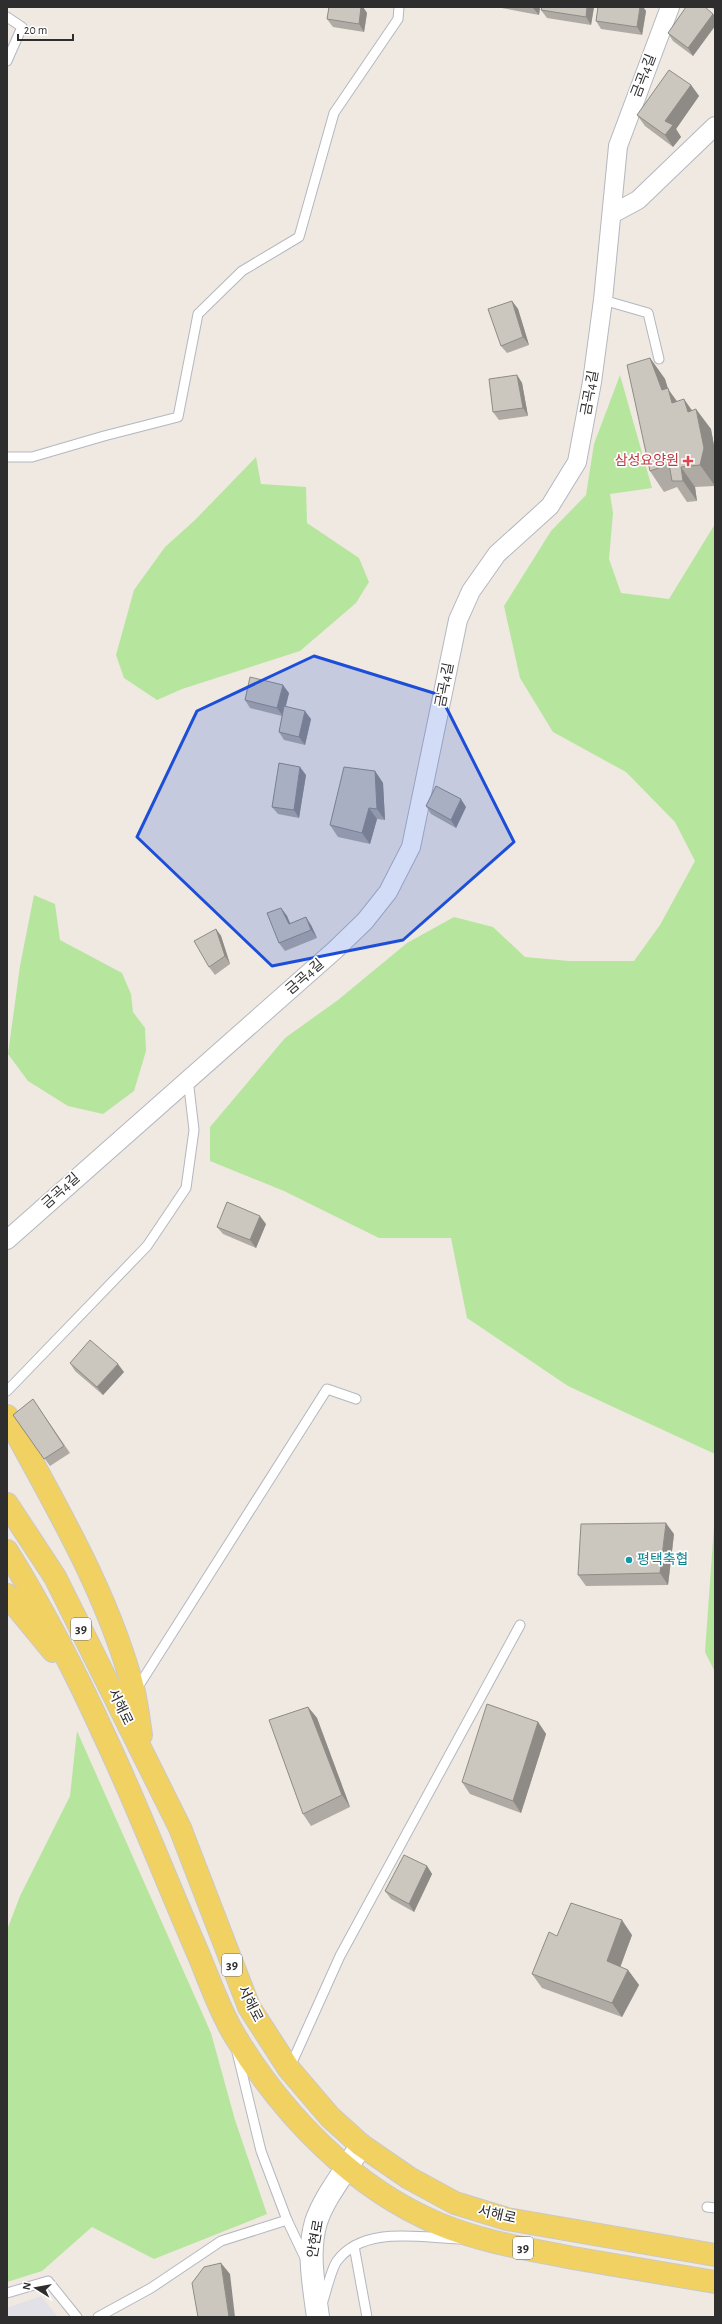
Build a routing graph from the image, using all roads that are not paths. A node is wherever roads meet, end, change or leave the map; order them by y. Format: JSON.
{"nodes":[{"id":1,"x":399,"y":7,"type":"edge"},
{"id":2,"x":670,"y":7,"type":"edge"},
{"id":3,"x":7,"y":17,"type":"edge"},
{"id":4,"x":7,"y":61,"type":"edge"},
{"id":5,"x":715,"y":126,"type":"edge"},
{"id":6,"x":612,"y":214,"type":"junction"},
{"id":7,"x":603,"y":300,"type":"junction"},
{"id":8,"x":658,"y":360,"type":"dead end"},
{"id":9,"x":7,"y":457,"type":"edge"},
{"id":10,"x":188,"y":1079,"type":"junction"},
{"id":11,"x":7,"y":1240,"type":"edge"},
{"id":12,"x":7,"y":1391,"type":"edge"},
{"id":13,"x":356,"y":1399,"type":"dead end"},
{"id":14,"x":7,"y":1416,"type":"edge"},
{"id":15,"x":7,"y":1504,"type":"edge"},
{"id":16,"x":7,"y":1551,"type":"edge"},
{"id":17,"x":7,"y":1594,"type":"edge"},
{"id":18,"x":520,"y":1626,"type":"dead end"},
{"id":19,"x":76,"y":1678,"type":"junction"},
{"id":20,"x":134,"y":1693,"type":"junction"},
{"id":21,"x":145,"y":1759,"type":"junction"},
{"id":22,"x":233,"y":2034,"type":"junction"},
{"id":23,"x":289,"y":2069,"type":"junction"},
{"id":24,"x":361,"y":2145,"type":"junction"},
{"id":25,"x":348,"y":2169,"type":"junction"},
{"id":26,"x":287,"y":2220,"type":"junction"},
{"id":27,"x":482,"y":2240,"type":"junction"},
{"id":28,"x":354,"y":2246,"type":"junction"},
{"id":29,"x":715,"y":2255,"type":"edge"},
{"id":30,"x":312,"y":2272,"type":"junction"},
{"id":31,"x":715,"y":2282,"type":"edge"},
{"id":32,"x":7,"y":2293,"type":"edge"},
{"id":33,"x":76,"y":2317,"type":"edge"},
{"id":34,"x":98,"y":2317,"type":"edge"},
{"id":35,"x":318,"y":2317,"type":"edge"},
{"id":36,"x":367,"y":2317,"type":"edge"}],
"edges":[{"from":1,"to":9,"type":"lane"},
{"from":2,"to":6,"type":"street","name":"금곡4길"},
{"from":3,"to":4,"type":"lane"},
{"from":5,"to":6,"type":"street"},
{"from":6,"to":7,"type":"street","name":"금곡4길"},
{"from":7,"to":8,"type":"lane"},
{"from":7,"to":10,"type":"street","name":"금곡4길"},
{"from":10,"to":11,"type":"street","name":"금곡4길"},
{"from":10,"to":12,"type":"lane"},
{"from":13,"to":20,"type":"lane"},
{"from":14,"to":20,"type":"main road"},
{"from":15,"to":21,"type":"main road","name":"서해로","number":"39"},
{"from":16,"to":19,"type":"main road","name":"서해로","number":"39"},
{"from":17,"to":19,"type":"main road"},
{"from":18,"to":23,"type":"lane"},
{"from":19,"to":22,"type":"main road","name":"서해로","number":"39"},
{"from":20,"to":21,"type":"main road"},
{"from":21,"to":23,"type":"main road","name":"서해로","number":"39"},
{"from":22,"to":25,"type":"main road","name":"서해로","number":"39"},
{"from":22,"to":26,"type":"lane"},
{"from":23,"to":24,"type":"main road","name":"서해로","number":"39"},
{"from":24,"to":25,"type":"main road","name":"안현로"},
{"from":24,"to":29,"type":"main road","name":"서해로","number":"39"},
{"from":25,"to":27,"type":"main road","name":"서해로","number":"39"},
{"from":25,"to":30,"type":"main road","name":"안현로"},
{"from":26,"to":30,"type":"lane"},
{"from":26,"to":34,"type":"lane"},
{"from":27,"to":28,"type":"lane"},
{"from":27,"to":31,"type":"main road","name":"서해로","number":"39"},
{"from":28,"to":35,"type":"lane"},
{"from":28,"to":36,"type":"lane"},
{"from":30,"to":35,"type":"main road","name":"안현로"},
{"from":32,"to":33,"type":"lane"}]}
